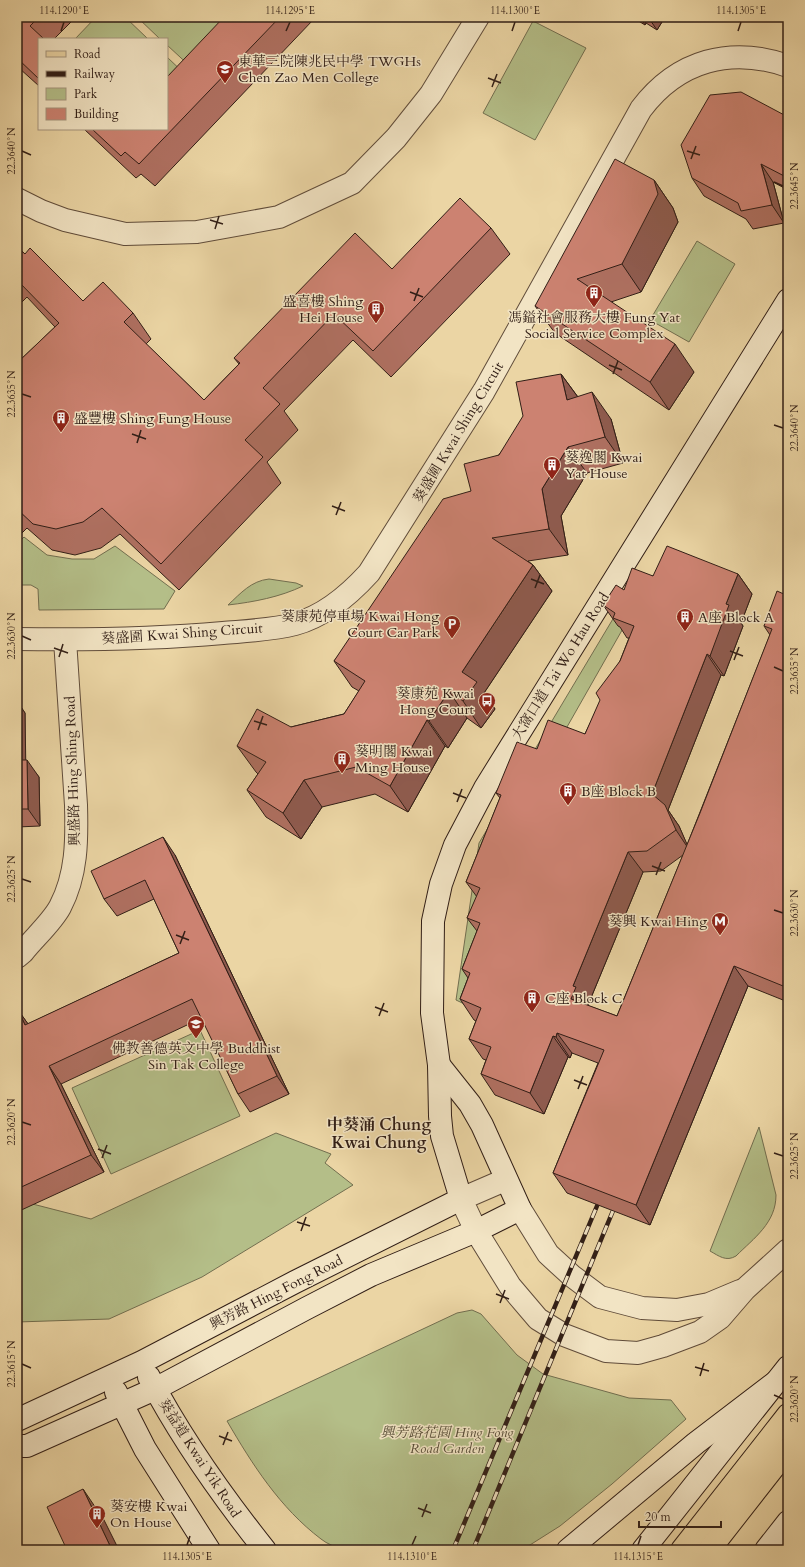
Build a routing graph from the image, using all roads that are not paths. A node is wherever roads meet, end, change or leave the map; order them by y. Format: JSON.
{"nodes":[{"id":1,"x":478,"y":17,"type":"edge"},
{"id":2,"x":788,"y":66,"type":"edge"},
{"id":3,"x":17,"y":199,"type":"edge"},
{"id":4,"x":788,"y":300,"type":"edge"},
{"id":5,"x":17,"y":640,"type":"edge"},
{"id":6,"x":65,"y":640,"type":"junction"},
{"id":7,"x":17,"y":957,"type":"edge"},
{"id":8,"x":439,"y":1065,"type":"junction"},
{"id":9,"x":505,"y":1180,"type":"junction"},
{"id":10,"x":461,"y":1199,"type":"junction"},
{"id":11,"x":520,"y":1209,"type":"junction"},
{"id":12,"x":476,"y":1231,"type":"junction"},
{"id":13,"x":788,"y":1250,"type":"edge"},
{"id":14,"x":745,"y":1289,"type":"junction"},
{"id":15,"x":142,"y":1362,"type":"junction"},
{"id":16,"x":782,"y":1375,"type":"edge"},
{"id":17,"x":109,"y":1378,"type":"junction"},
{"id":18,"x":156,"y":1389,"type":"junction"},
{"id":19,"x":122,"y":1405,"type":"junction"},
{"id":20,"x":788,"y":1415,"type":"edge"},
{"id":21,"x":17,"y":1420,"type":"edge"},
{"id":22,"x":17,"y":1446,"type":"edge"},
{"id":23,"x":788,"y":1449,"type":"edge"},
{"id":24,"x":788,"y":1522,"type":"edge"},
{"id":25,"x":208,"y":1550,"type":"edge"},
{"id":26,"x":265,"y":1550,"type":"edge"},
{"id":27,"x":568,"y":1550,"type":"edge"},
{"id":28,"x":643,"y":1550,"type":"edge"},
{"id":29,"x":682,"y":1550,"type":"edge"},
{"id":30,"x":709,"y":1550,"type":"edge"},
{"id":31,"x":766,"y":1550,"type":"edge"}],
"edges":[{"from":1,"to":3,"type":"main road"},
{"from":2,"to":6,"type":"main road","name":"葵盛圍 Kwai Shing Circuit"},
{"from":4,"to":8,"type":"main road","name":"大窩口道 Tai Wo Hau Road"},
{"from":5,"to":6,"type":"main road","name":"葵盛圍 Kwai Shing Circuit"},
{"from":6,"to":7,"type":"main road","name":"興盛路 Hing Shing Road"},
{"from":8,"to":9,"type":"main road"},
{"from":8,"to":10,"type":"main road","name":"大窩口道 Tai Wo Hau Road"},
{"from":9,"to":10,"type":"main road","name":"興芳路 Hing Fong Road"},
{"from":9,"to":11,"type":"main road"},
{"from":10,"to":12,"type":"main road","name":"大窩口道 Tai Wo Hau Road"},
{"from":10,"to":15,"type":"main road","name":"興芳路 Hing Fong Road"},
{"from":11,"to":12,"type":"main road","name":"興芳路 Hing Fong Road"},
{"from":11,"to":14,"type":"main road"},
{"from":12,"to":14,"type":"main road"},
{"from":12,"to":18,"type":"main road","name":"興芳路 Hing Fong Road"},
{"from":13,"to":14,"type":"main road"},
{"from":15,"to":17,"type":"main road","name":"興芳路 Hing Fong Road"},
{"from":15,"to":18,"type":"main road","name":"葵益道 Kwai Yik Road"},
{"from":16,"to":27,"type":"main road"},
{"from":16,"to":28,"type":"main road"},
{"from":17,"to":19,"type":"main road"},
{"from":17,"to":21,"type":"main road","name":"興芳路 Hing Fong Road"},
{"from":18,"to":19,"type":"main road","name":"興芳路 Hing Fong Road"},
{"from":18,"to":26,"type":"main road","name":"葵益道 Kwai Yik Road"},
{"from":19,"to":22,"type":"main road","name":"興芳路 Hing Fong Road"},
{"from":19,"to":25,"type":"main road"},
{"from":20,"to":29,"type":"main road"},
{"from":23,"to":30,"type":"main road"},
{"from":24,"to":31,"type":"main road"}]}
